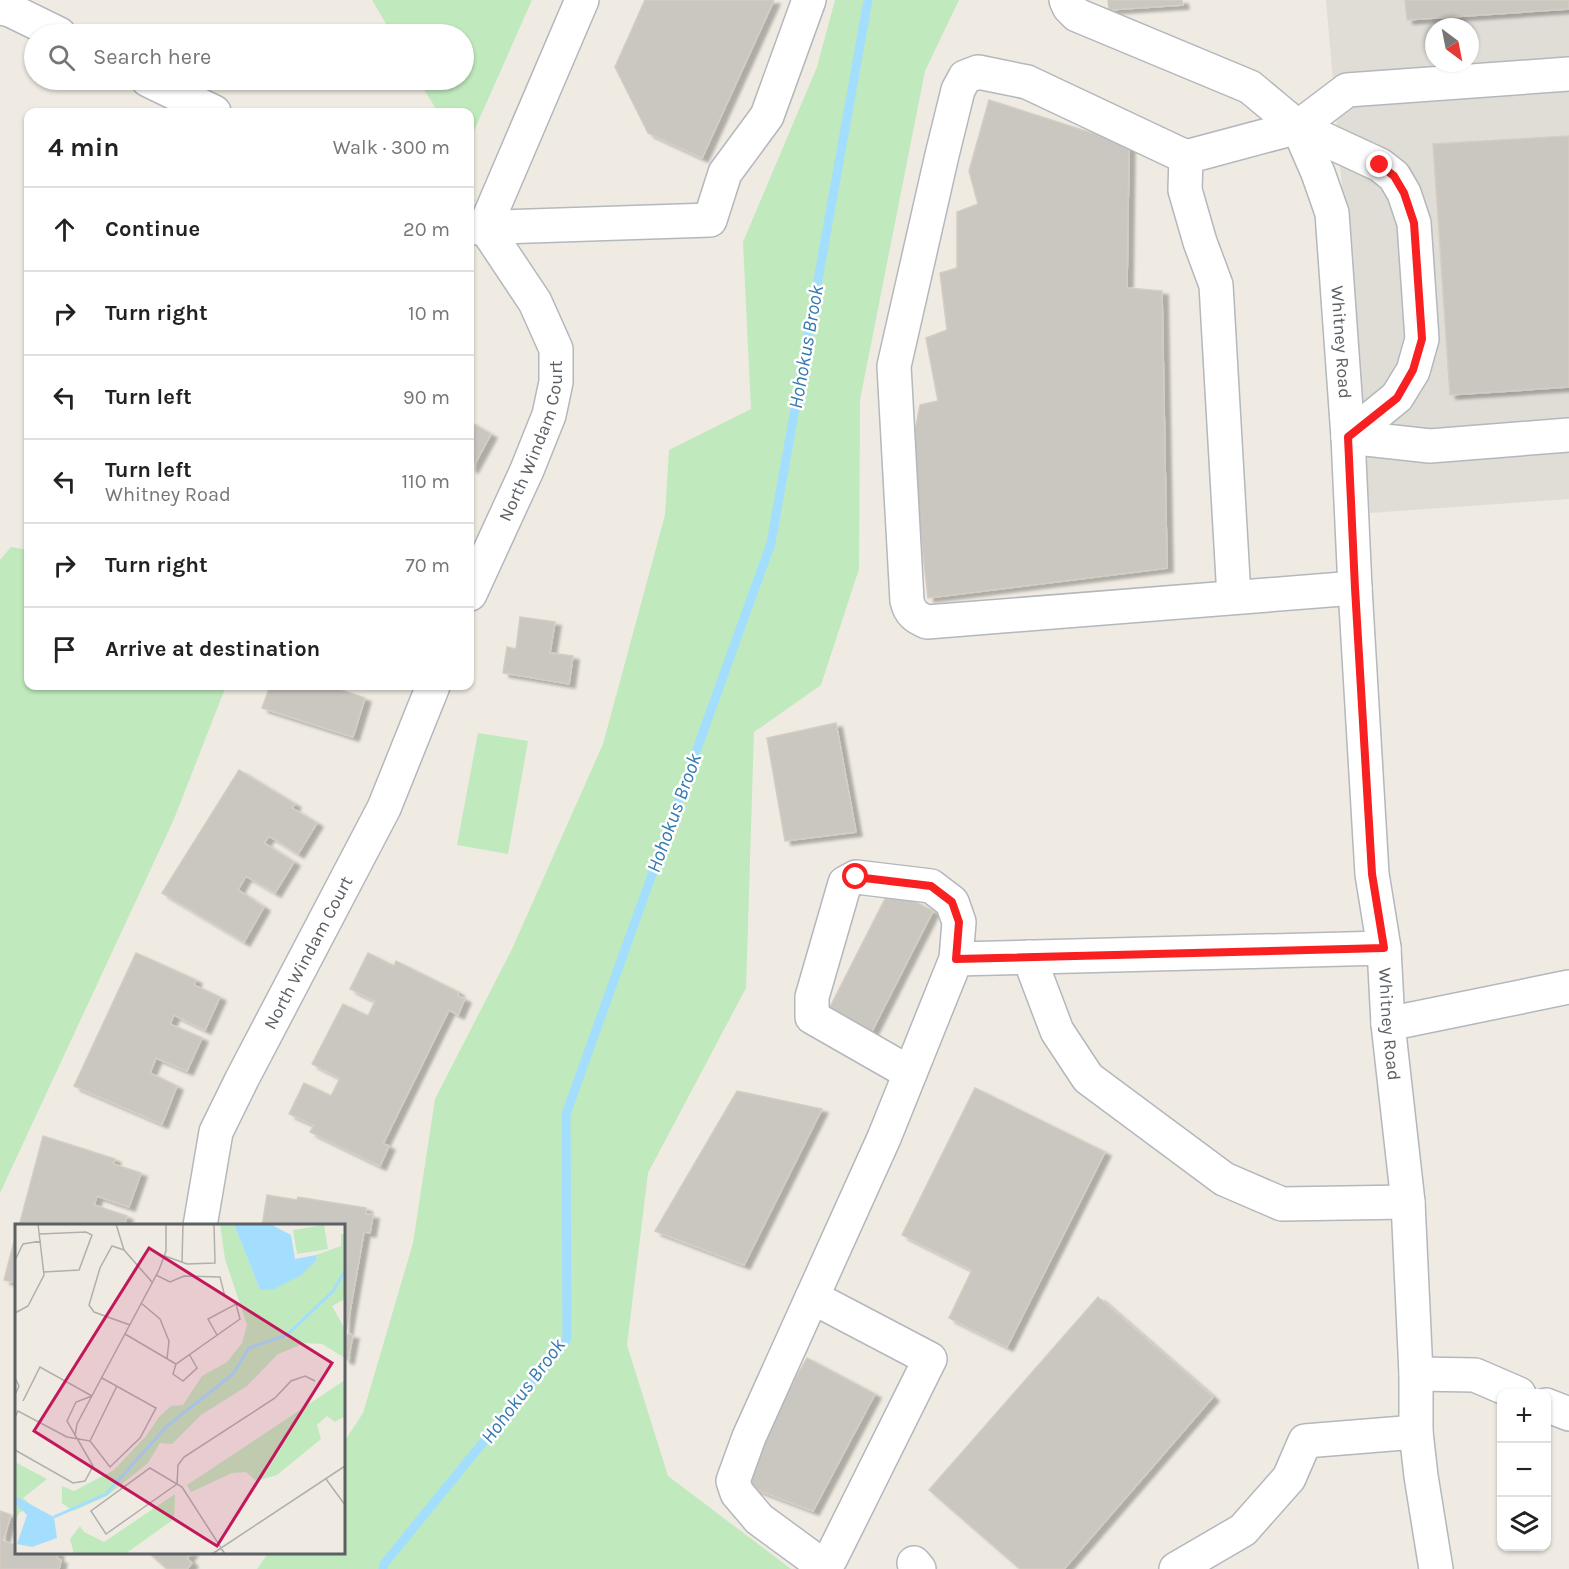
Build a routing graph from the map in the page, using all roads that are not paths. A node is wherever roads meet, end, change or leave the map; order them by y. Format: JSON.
{"nodes":[{"id":1,"x":582,"y":0,"type":"edge"},
{"id":2,"x":809,"y":0,"type":"edge"},
{"id":3,"x":1066,"y":0,"type":"edge"},
{"id":4,"x":0,"y":8,"type":"edge"},
{"id":5,"x":39,"y":24,"type":"edge"},
{"id":6,"x":1569,"y":74,"type":"edge"},
{"id":7,"x":169,"y":90,"type":"edge"},
{"id":8,"x":206,"y":108,"type":"edge"},
{"id":9,"x":1298,"y":127,"type":"junction"},
{"id":10,"x":1186,"y":157,"type":"junction"},
{"id":11,"x":477,"y":227,"type":"edge"},
{"id":12,"x":1569,"y":435,"type":"edge"},
{"id":13,"x":1348,"y":437,"type":"junction"},
{"id":14,"x":474,"y":585,"type":"edge"},
{"id":15,"x":1355,"y":588,"type":"junction"},
{"id":16,"x":1234,"y":597,"type":"junction"},
{"id":17,"x":431,"y":690,"type":"edge"},
{"id":18,"x":1384,"y":948,"type":"junction"},
{"id":19,"x":1029,"y":957,"type":"junction"},
{"id":20,"x":956,"y":959,"type":"junction"},
{"id":21,"x":1569,"y":987,"type":"edge"},
{"id":22,"x":1388,"y":1024,"type":"junction"},
{"id":23,"x":910,"y":1073,"type":"junction"},
{"id":24,"x":1408,"y":1202,"type":"junction"},
{"id":25,"x":200,"y":1224,"type":"edge"},
{"id":26,"x":812,"y":1297,"type":"junction"},
{"id":27,"x":1416,"y":1374,"type":"junction"},
{"id":28,"x":1507,"y":1389,"type":"edge"},
{"id":29,"x":1551,"y":1407,"type":"edge"},
{"id":30,"x":1569,"y":1414,"type":"edge"},
{"id":31,"x":1416,"y":1432,"type":"junction"},
{"id":32,"x":1176,"y":1569,"type":"edge"},
{"id":33,"x":1436,"y":1569,"type":"edge"}],
"edges":[{"from":1,"to":11,"type":"street"},
{"from":2,"to":11,"type":"street"},
{"from":3,"to":9,"type":"street"},
{"from":4,"to":5,"type":"street"},
{"from":6,"to":9,"type":"street"},
{"from":7,"to":8,"type":"street"},
{"from":9,"to":10,"type":"street"},
{"from":9,"to":13,"type":"street","name":"Whitney Road"},
{"from":9,"to":13,"type":"street"},
{"from":10,"to":16,"type":"street"},
{"from":10,"to":16,"type":"street"},
{"from":11,"to":14,"type":"street","name":"North Windam Court"},
{"from":12,"to":13,"type":"street"},
{"from":13,"to":15,"type":"street","name":"Whitney Road"},
{"from":15,"to":16,"type":"street"},
{"from":15,"to":18,"type":"street","name":"Whitney Road"},
{"from":17,"to":25,"type":"street","name":"North Windam Court"},
{"from":18,"to":19,"type":"street"},
{"from":18,"to":22,"type":"street","name":"Whitney Road"},
{"from":19,"to":20,"type":"street"},
{"from":19,"to":24,"type":"street"},
{"from":20,"to":23,"type":"street"},
{"from":20,"to":23,"type":"street"},
{"from":21,"to":22,"type":"street"},
{"from":22,"to":24,"type":"street","name":"Whitney Road"},
{"from":23,"to":26,"type":"street"},
{"from":24,"to":27,"type":"street","name":"Whitney Road"},
{"from":26,"to":26,"type":"street"},
{"from":27,"to":28,"type":"street"},
{"from":27,"to":31,"type":"street","name":"Whitney Road"},
{"from":29,"to":30,"type":"street"},
{"from":31,"to":32,"type":"street"},
{"from":31,"to":33,"type":"street","name":"Whitney Road"}]}
